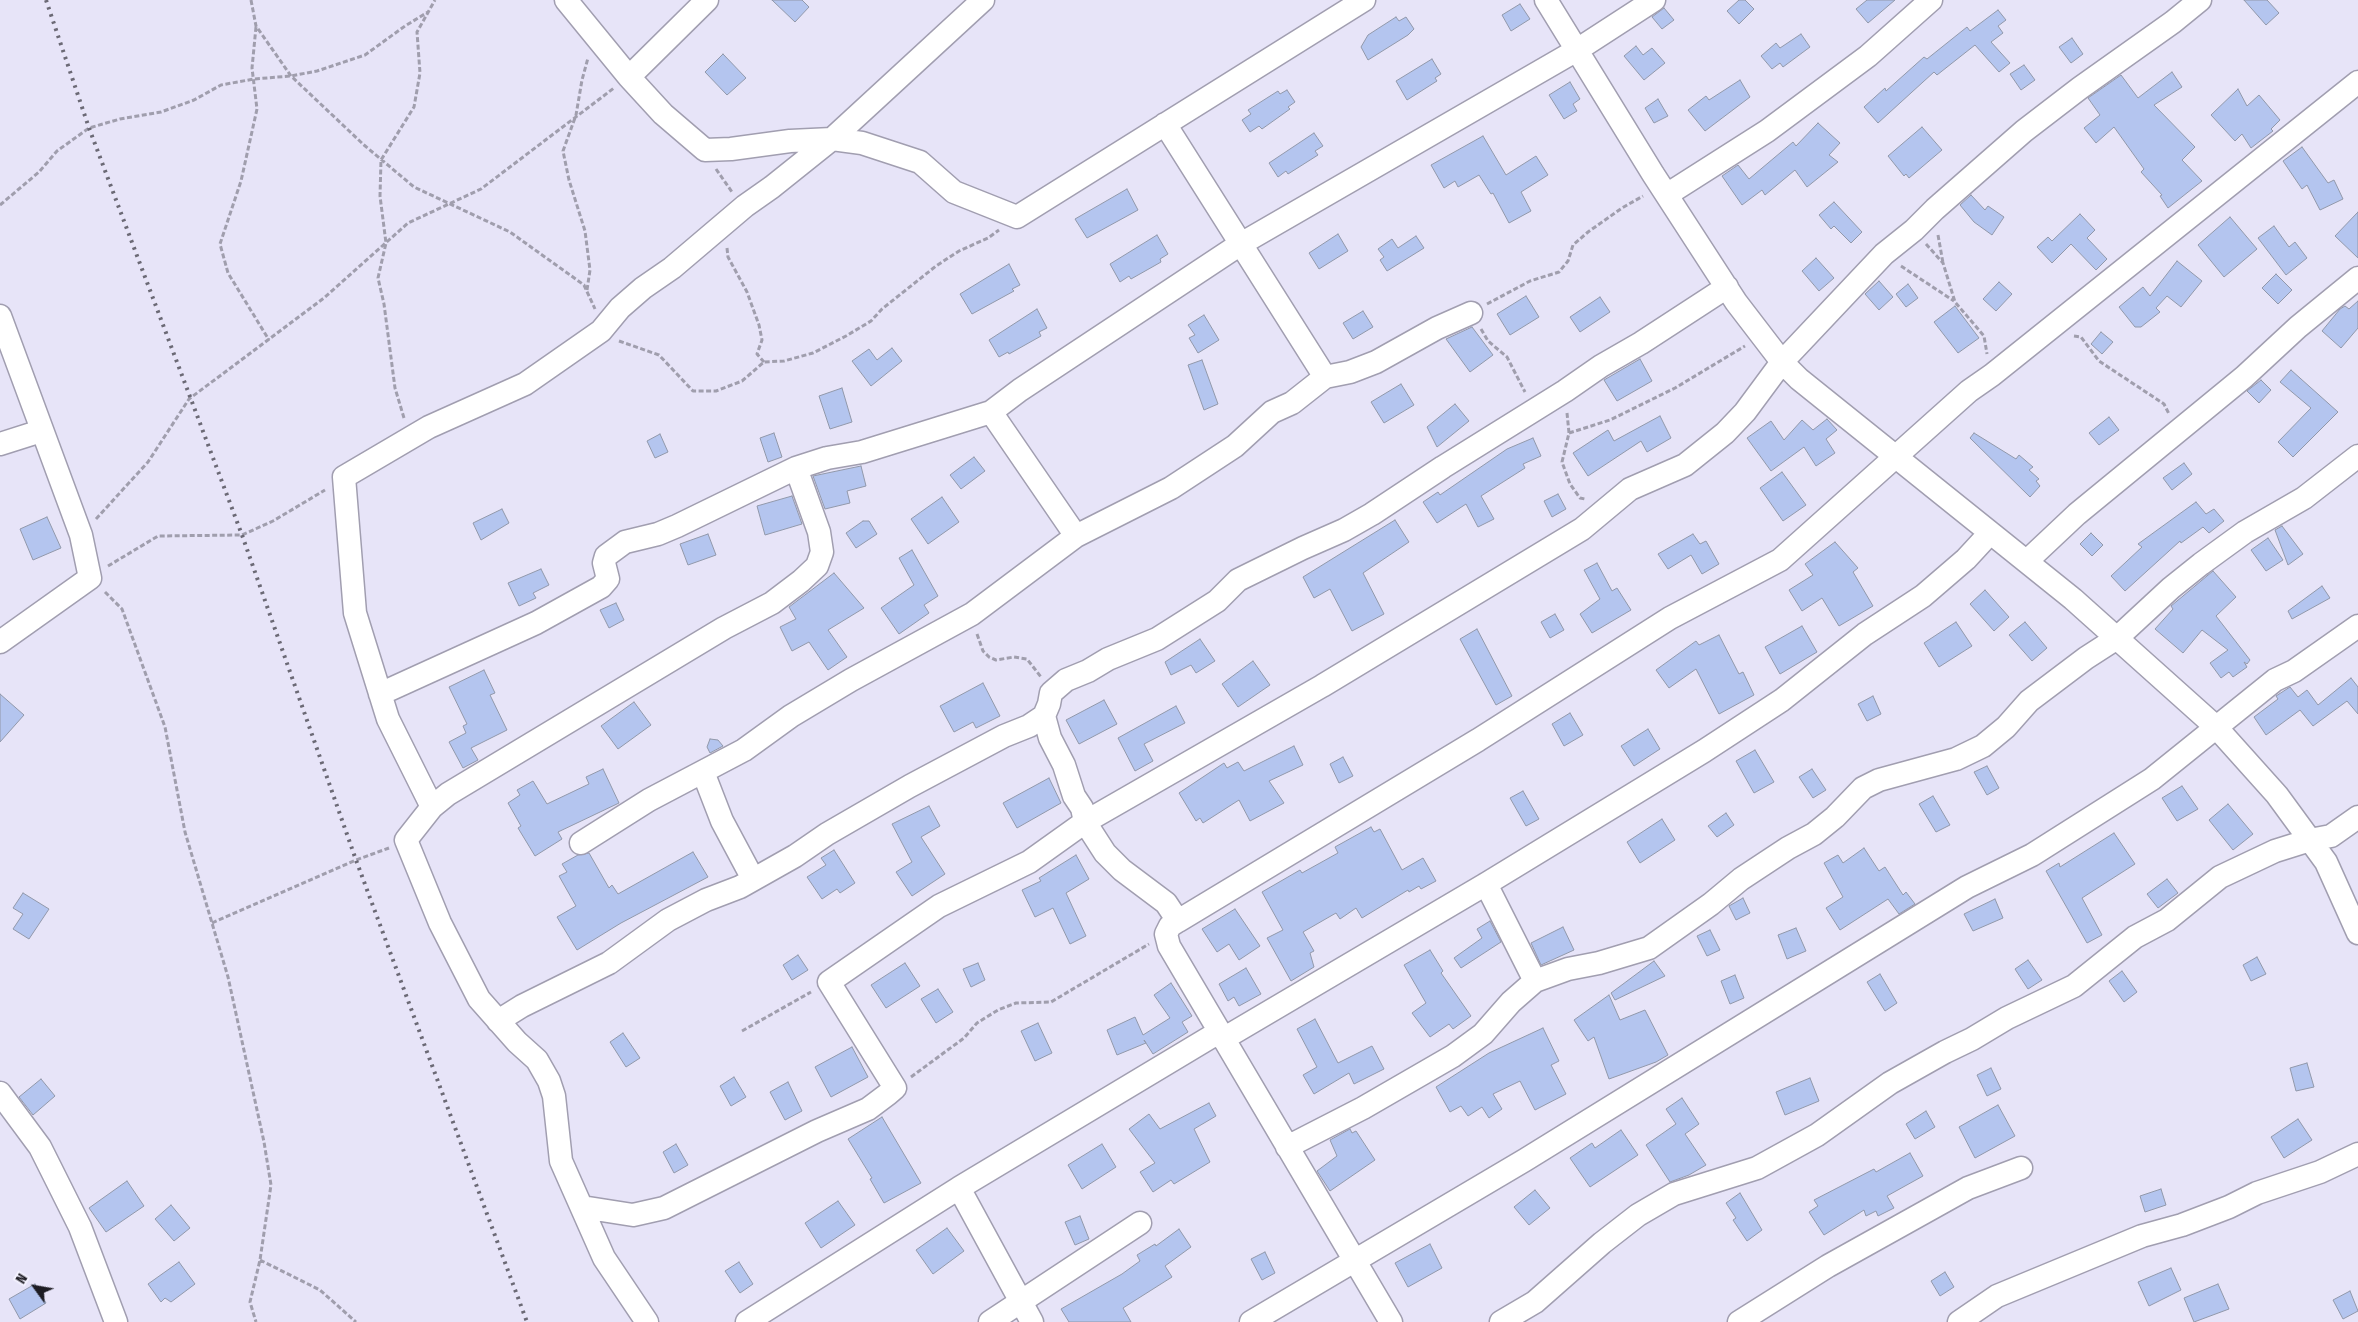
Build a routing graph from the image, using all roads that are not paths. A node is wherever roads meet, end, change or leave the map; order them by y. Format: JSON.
{"nodes":[{"id":1,"x":566,"y":0,"type":"edge"},
{"id":2,"x":707,"y":0,"type":"edge"},
{"id":3,"x":982,"y":0,"type":"edge"},
{"id":4,"x":1364,"y":0,"type":"edge"},
{"id":5,"x":1546,"y":0,"type":"edge"},
{"id":6,"x":1654,"y":0,"type":"edge"},
{"id":7,"x":1931,"y":0,"type":"edge"},
{"id":8,"x":2200,"y":0,"type":"edge"},
{"id":9,"x":1577,"y":50,"type":"junction"},
{"id":10,"x":628,"y":77,"type":"junction"},
{"id":11,"x":2358,"y":82,"type":"edge"},
{"id":12,"x":1165,"y":124,"type":"junction"},
{"id":13,"x":832,"y":138,"type":"junction"},
{"id":14,"x":1668,"y":194,"type":"junction"},
{"id":15,"x":1239,"y":245,"type":"junction"},
{"id":16,"x":2358,"y":278,"type":"edge"},
{"id":17,"x":1726,"y":287,"type":"junction"},
{"id":18,"x":1466,"y":315,"type":"road end"},
{"id":19,"x":0,"y":316,"type":"edge"},
{"id":20,"x":1782,"y":362,"type":"junction"},
{"id":21,"x":1325,"y":377,"type":"junction"},
{"id":22,"x":990,"y":412,"type":"junction"},
{"id":23,"x":41,"y":431,"type":"junction"},
{"id":24,"x":0,"y":444,"type":"edge"},
{"id":25,"x":1896,"y":455,"type":"junction"},
{"id":26,"x":2358,"y":456,"type":"edge"},
{"id":27,"x":796,"y":468,"type":"junction"},
{"id":28,"x":1990,"y":533,"type":"junction"},
{"id":29,"x":1076,"y":536,"type":"junction"},
{"id":30,"x":2027,"y":561,"type":"junction"},
{"id":31,"x":2358,"y":626,"type":"edge"},
{"id":32,"x":2117,"y":638,"type":"junction"},
{"id":33,"x":0,"y":642,"type":"edge"},
{"id":34,"x":380,"y":694,"type":"junction"},
{"id":35,"x":1044,"y":716,"type":"junction"},
{"id":36,"x":2216,"y":727,"type":"junction"},
{"id":37,"x":703,"y":772,"type":"junction"},
{"id":38,"x":432,"y":807,"type":"junction"},
{"id":39,"x":2358,"y":818,"type":"edge"},
{"id":40,"x":1085,"y":822,"type":"junction"},
{"id":41,"x":2310,"y":840,"type":"junction"},
{"id":42,"x":582,"y":843,"type":"dead end"},
{"id":43,"x":753,"y":879,"type":"junction"},
{"id":44,"x":1486,"y":884,"type":"junction"},
{"id":45,"x":1172,"y":927,"type":"junction"},
{"id":46,"x":2358,"y":933,"type":"edge"},
{"id":47,"x":1535,"y":981,"type":"junction"},
{"id":48,"x":498,"y":1021,"type":"junction"},
{"id":49,"x":1221,"y":1035,"type":"junction"},
{"id":50,"x":0,"y":1093,"type":"edge"},
{"id":51,"x":1287,"y":1147,"type":"junction"},
{"id":52,"x":2358,"y":1154,"type":"edge"},
{"id":53,"x":2021,"y":1168,"type":"dead end"},
{"id":54,"x":960,"y":1188,"type":"junction"},
{"id":55,"x":582,"y":1207,"type":"junction"},
{"id":56,"x":1140,"y":1223,"type":"dead end"},
{"id":57,"x":1355,"y":1261,"type":"junction"},
{"id":58,"x":1021,"y":1302,"type":"junction"},
{"id":59,"x":116,"y":1322,"type":"edge"},
{"id":60,"x":647,"y":1322,"type":"edge"},
{"id":61,"x":747,"y":1322,"type":"edge"},
{"id":62,"x":990,"y":1322,"type":"edge"},
{"id":63,"x":1032,"y":1322,"type":"edge"},
{"id":64,"x":1251,"y":1322,"type":"edge"},
{"id":65,"x":1391,"y":1322,"type":"edge"},
{"id":66,"x":1501,"y":1322,"type":"edge"},
{"id":67,"x":1738,"y":1322,"type":"edge"},
{"id":68,"x":1959,"y":1322,"type":"edge"}],
"edges":[{"from":1,"to":10,"type":"street"},
{"from":2,"to":10,"type":"street"},
{"from":3,"to":13,"type":"street"},
{"from":4,"to":12,"type":"street"},
{"from":5,"to":9,"type":"street"},
{"from":6,"to":9,"type":"street"},
{"from":7,"to":14,"type":"street"},
{"from":8,"to":20,"type":"street"},
{"from":9,"to":14,"type":"street"},
{"from":9,"to":15,"type":"street"},
{"from":10,"to":13,"type":"street"},
{"from":11,"to":25,"type":"street"},
{"from":12,"to":13,"type":"street"},
{"from":12,"to":15,"type":"street"},
{"from":13,"to":34,"type":"street"},
{"from":14,"to":17,"type":"street"},
{"from":15,"to":21,"type":"street"},
{"from":15,"to":22,"type":"street"},
{"from":16,"to":30,"type":"street"},
{"from":17,"to":20,"type":"street"},
{"from":17,"to":35,"type":"street"},
{"from":18,"to":21,"type":"street"},
{"from":19,"to":23,"type":"street"},
{"from":20,"to":25,"type":"street"},
{"from":20,"to":40,"type":"street"},
{"from":21,"to":29,"type":"street"},
{"from":22,"to":27,"type":"street"},
{"from":22,"to":29,"type":"street"},
{"from":23,"to":24,"type":"street"},
{"from":23,"to":33,"type":"street"},
{"from":25,"to":28,"type":"street"},
{"from":25,"to":45,"type":"street"},
{"from":26,"to":32,"type":"street"},
{"from":27,"to":34,"type":"street"},
{"from":27,"to":38,"type":"street"},
{"from":28,"to":30,"type":"street"},
{"from":28,"to":44,"type":"street"},
{"from":29,"to":37,"type":"street"},
{"from":30,"to":32,"type":"street"},
{"from":31,"to":36,"type":"street"},
{"from":32,"to":36,"type":"street"},
{"from":32,"to":47,"type":"street"},
{"from":34,"to":38,"type":"street"},
{"from":35,"to":40,"type":"street"},
{"from":35,"to":43,"type":"street"},
{"from":36,"to":41,"type":"street"},
{"from":36,"to":57,"type":"street"},
{"from":37,"to":42,"type":"street"},
{"from":37,"to":43,"type":"street"},
{"from":38,"to":48,"type":"street"},
{"from":39,"to":41,"type":"street"},
{"from":40,"to":45,"type":"street"},
{"from":40,"to":55,"type":"street"},
{"from":41,"to":46,"type":"street"},
{"from":41,"to":66,"type":"street"},
{"from":43,"to":48,"type":"street"},
{"from":44,"to":47,"type":"street"},
{"from":44,"to":49,"type":"street"},
{"from":45,"to":49,"type":"street"},
{"from":47,"to":51,"type":"street"},
{"from":48,"to":55,"type":"street"},
{"from":49,"to":51,"type":"street"},
{"from":49,"to":54,"type":"street"},
{"from":50,"to":59,"type":"street"},
{"from":51,"to":57,"type":"street"},
{"from":52,"to":68,"type":"street"},
{"from":53,"to":67,"type":"street"},
{"from":54,"to":58,"type":"street"},
{"from":54,"to":61,"type":"street"},
{"from":55,"to":60,"type":"street"},
{"from":56,"to":58,"type":"street"},
{"from":57,"to":64,"type":"street"},
{"from":57,"to":65,"type":"street"},
{"from":58,"to":62,"type":"street"},
{"from":58,"to":63,"type":"street"}]}
